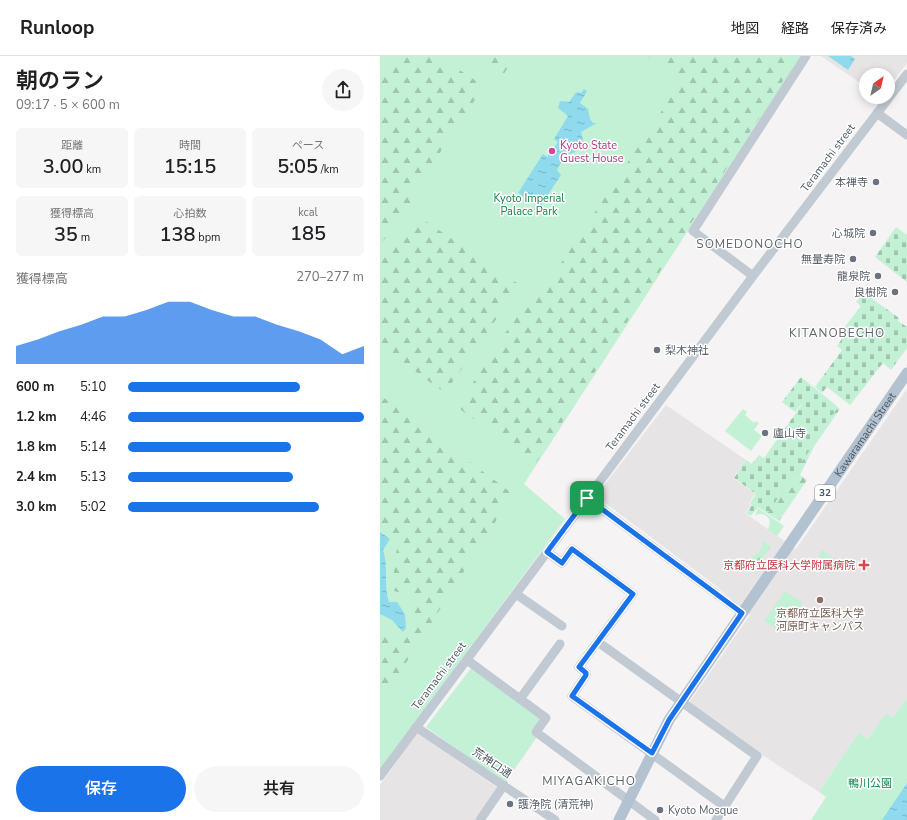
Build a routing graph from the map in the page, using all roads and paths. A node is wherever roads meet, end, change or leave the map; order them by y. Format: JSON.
{"nodes":[{"id":1,"x":806,"y":56,"type":"edge"},
{"id":2,"x":907,"y":74,"type":"edge"},
{"id":3,"x":878,"y":114,"type":"junction"},
{"id":4,"x":907,"y":135,"type":"edge"},
{"id":5,"x":753,"y":276,"type":"junction"},
{"id":6,"x":906,"y":375,"type":"edge"},
{"id":7,"x":587,"y":498,"type":"junction"},
{"id":8,"x":547,"y":552,"type":"junction"},
{"id":9,"x":516,"y":594,"type":"junction"},
{"id":10,"x":742,"y":613,"type":"junction"},
{"id":11,"x":562,"y":626,"type":"dead end"},
{"id":12,"x":598,"y":642,"type":"junction"},
{"id":13,"x":560,"y":644,"type":"dead end"},
{"id":14,"x":467,"y":660,"type":"junction"},
{"id":15,"x":520,"y":698,"type":"junction"},
{"id":16,"x":681,"y":702,"type":"junction"},
{"id":17,"x":416,"y":727,"type":"junction"},
{"id":18,"x":652,"y":753,"type":"junction"},
{"id":19,"x":380,"y":776,"type":"edge"},
{"id":20,"x":504,"y":785,"type":"junction"},
{"id":21,"x":629,"y":800,"type":"junction"},
{"id":22,"x":724,"y":806,"type":"junction"},
{"id":23,"x":480,"y":820,"type":"edge"},
{"id":24,"x":555,"y":820,"type":"edge"},
{"id":25,"x":619,"y":820,"type":"edge"},
{"id":26,"x":654,"y":820,"type":"edge"},
{"id":27,"x":716,"y":820,"type":"edge"}],
"edges":[{"from":1,"to":5,"type":"street"},
{"from":2,"to":3,"type":"street","name":"Teramachi street"},
{"from":3,"to":4,"type":"street"},
{"from":3,"to":5,"type":"street","name":"Teramachi street"},
{"from":5,"to":7,"type":"street","name":"Teramachi street"},
{"from":6,"to":10,"type":"main road","name":"Kawaramachi Street","number":"32"},
{"from":7,"to":8,"type":"street","name":"Teramachi street"},
{"from":7,"to":10,"type":"street"},
{"from":8,"to":9,"type":"street","name":"Teramachi street"},
{"from":8,"to":12,"type":"street"},
{"from":9,"to":11,"type":"street"},
{"from":9,"to":14,"type":"street","name":"Teramachi street"},
{"from":10,"to":16,"type":"main road","name":"Kawaramachi Street","number":"32"},
{"from":12,"to":16,"type":"street"},
{"from":12,"to":18,"type":"street"},
{"from":13,"to":15,"type":"street"},
{"from":14,"to":15,"type":"street"},
{"from":14,"to":17,"type":"street","name":"Teramachi street"},
{"from":15,"to":21,"type":"street"},
{"from":16,"to":18,"type":"main road","name":"Kawaramachi Street","number":"32"},
{"from":16,"to":22,"type":"street"},
{"from":17,"to":19,"type":"street","name":"Teramachi street"},
{"from":17,"to":20,"type":"street","name":"荒神口通"},
{"from":18,"to":21,"type":"main road","name":"Kawaramachi Street","number":"32"},
{"from":18,"to":22,"type":"street"},
{"from":20,"to":23,"type":"street"},
{"from":20,"to":24,"type":"street","name":"荒神口通"},
{"from":21,"to":25,"type":"main road","name":"Kawaramachi Street","number":"32"},
{"from":21,"to":26,"type":"street"},
{"from":22,"to":27,"type":"street"}]}
